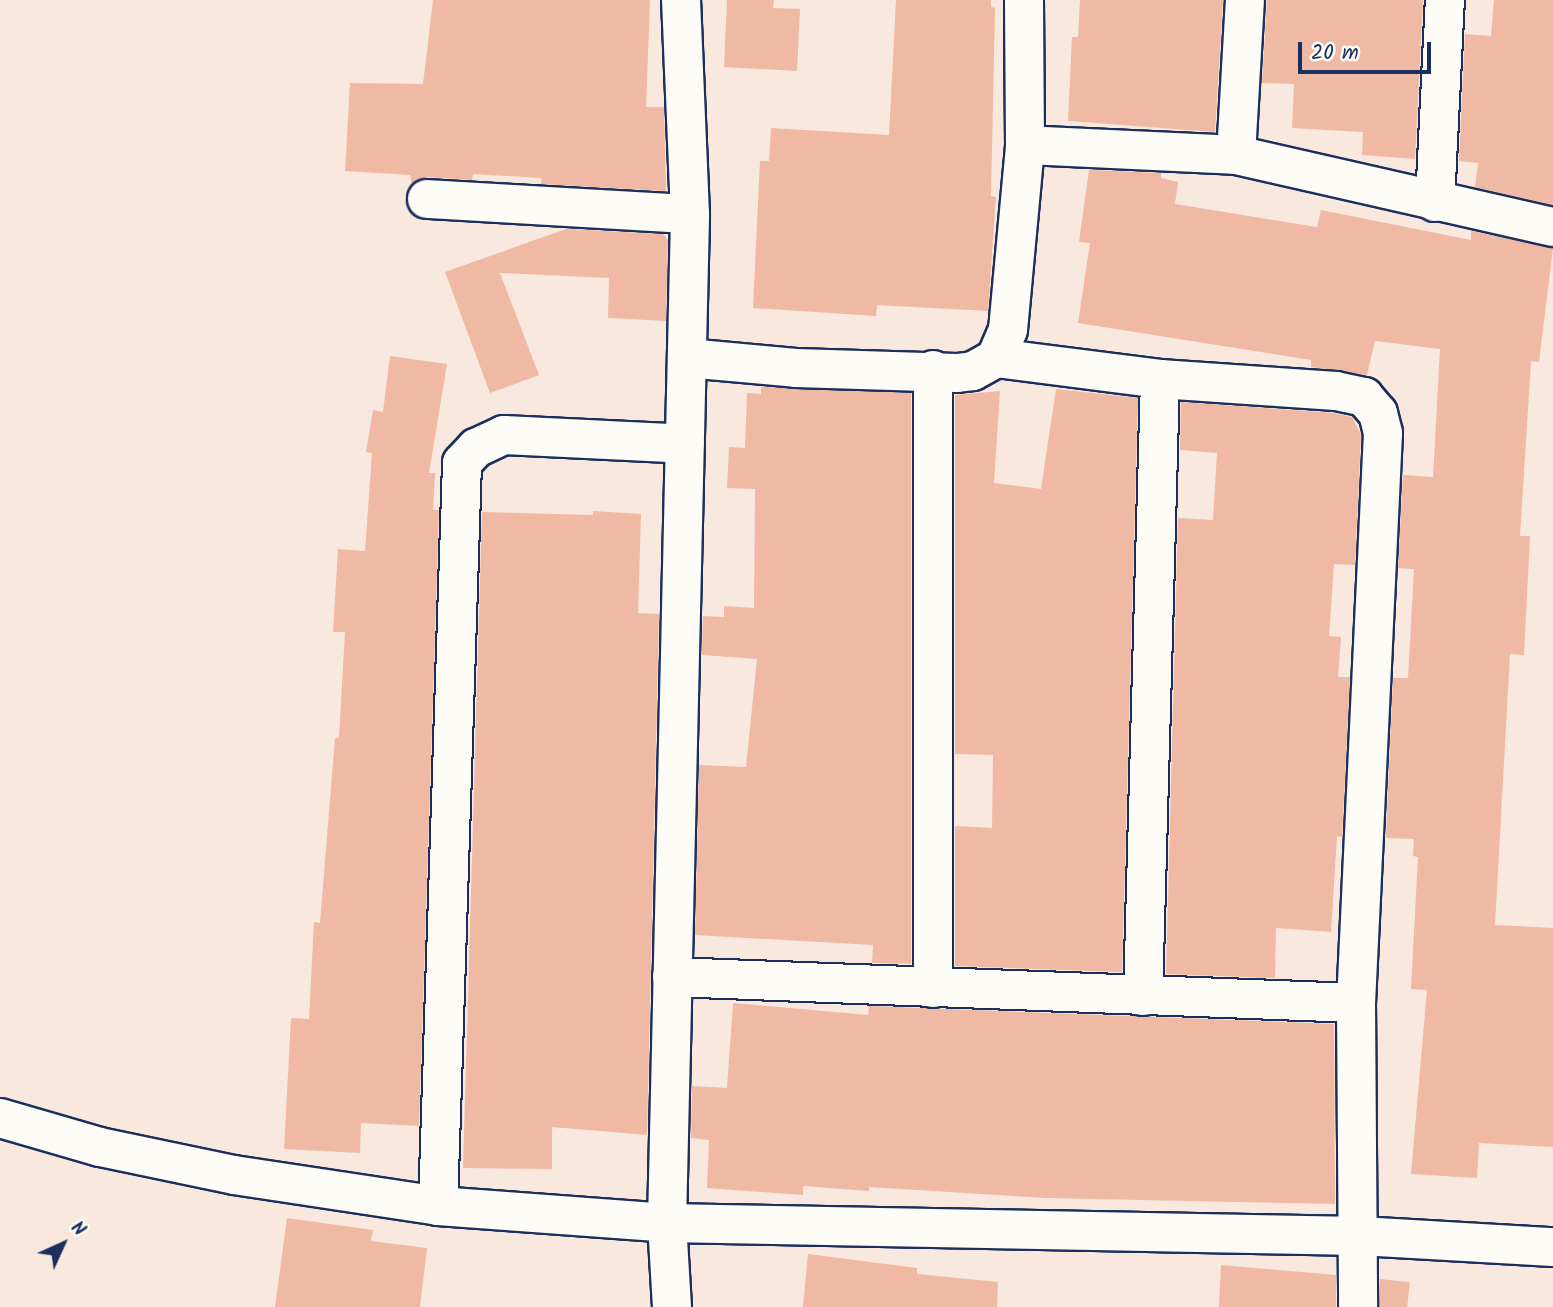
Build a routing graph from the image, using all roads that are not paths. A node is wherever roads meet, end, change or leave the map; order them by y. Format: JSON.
{"nodes":[{"id":1,"x":681,"y":0,"type":"edge"},
{"id":2,"x":1024,"y":0,"type":"edge"},
{"id":3,"x":1245,"y":0,"type":"edge"},
{"id":4,"x":1445,"y":0,"type":"edge"},
{"id":5,"x":1025,"y":145,"type":"junction"},
{"id":6,"x":1236,"y":155,"type":"junction"},
{"id":7,"x":427,"y":199,"type":"dead end"},
{"id":8,"x":1435,"y":202,"type":"junction"},
{"id":9,"x":690,"y":214,"type":"junction"},
{"id":10,"x":1553,"y":227,"type":"edge"},
{"id":11,"x":687,"y":358,"type":"junction"},
{"id":12,"x":996,"y":358,"type":"junction"},
{"id":13,"x":933,"y":370,"type":"junction"},
{"id":14,"x":1160,"y":379,"type":"junction"},
{"id":15,"x":685,"y":444,"type":"junction"},
{"id":16,"x":672,"y":977,"type":"junction"},
{"id":17,"x":933,"y":988,"type":"junction"},
{"id":18,"x":1143,"y":996,"type":"junction"},
{"id":19,"x":1356,"y":1003,"type":"junction"},
{"id":20,"x":0,"y":1118,"type":"edge"},
{"id":21,"x":438,"y":1206,"type":"junction"},
{"id":22,"x":667,"y":1223,"type":"junction"},
{"id":23,"x":1360,"y":1236,"type":"junction"},
{"id":24,"x":1553,"y":1247,"type":"edge"},
{"id":25,"x":672,"y":1307,"type":"edge"},
{"id":26,"x":1358,"y":1307,"type":"edge"}],
"edges":[{"from":1,"to":9,"type":"street"},
{"from":2,"to":5,"type":"street"},
{"from":3,"to":6,"type":"street"},
{"from":4,"to":8,"type":"street"},
{"from":5,"to":6,"type":"street"},
{"from":5,"to":12,"type":"street"},
{"from":6,"to":8,"type":"street"},
{"from":7,"to":9,"type":"street"},
{"from":8,"to":10,"type":"street"},
{"from":9,"to":11,"type":"street"},
{"from":11,"to":13,"type":"street"},
{"from":11,"to":15,"type":"street"},
{"from":12,"to":13,"type":"street"},
{"from":12,"to":14,"type":"street"},
{"from":13,"to":17,"type":"street"},
{"from":14,"to":18,"type":"street"},
{"from":14,"to":19,"type":"street"},
{"from":15,"to":16,"type":"street"},
{"from":15,"to":21,"type":"street"},
{"from":16,"to":17,"type":"street"},
{"from":16,"to":22,"type":"street"},
{"from":17,"to":18,"type":"street"},
{"from":18,"to":19,"type":"street"},
{"from":19,"to":23,"type":"street"},
{"from":20,"to":21,"type":"street"},
{"from":21,"to":22,"type":"street"},
{"from":22,"to":23,"type":"street"},
{"from":22,"to":25,"type":"street"},
{"from":23,"to":24,"type":"street"},
{"from":23,"to":26,"type":"street"}]}
